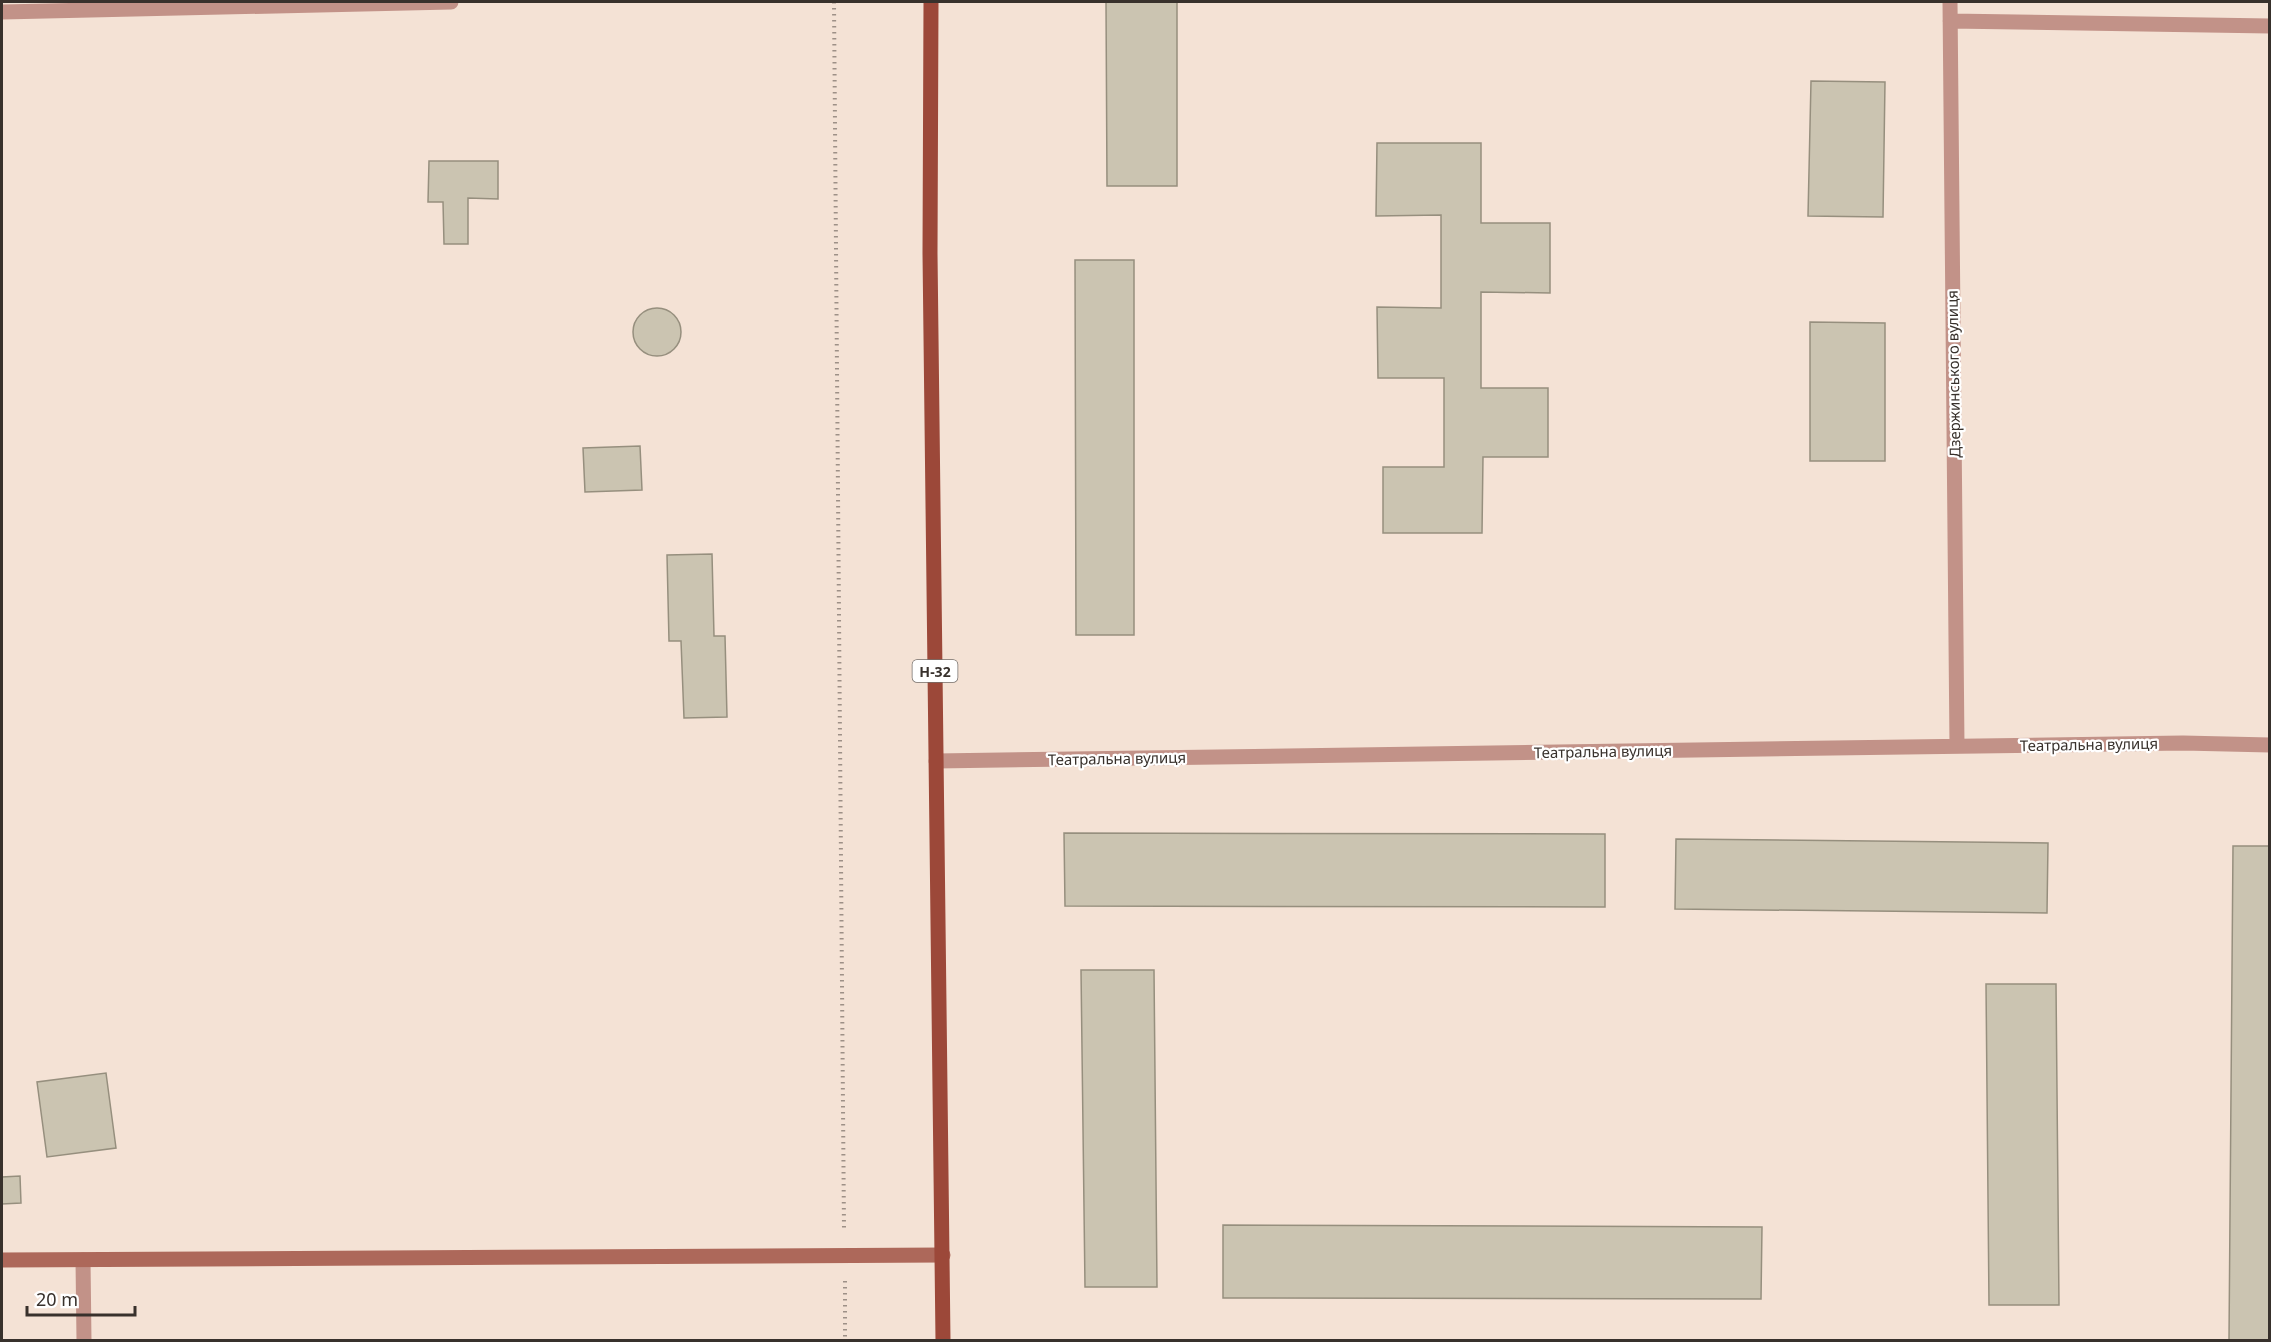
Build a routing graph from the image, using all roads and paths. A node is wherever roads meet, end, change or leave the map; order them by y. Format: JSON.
{"nodes":[{"id":1,"x":451,"y":2,"type":"edge"},
{"id":2,"x":834,"y":2,"type":"edge"},
{"id":3,"x":931,"y":2,"type":"edge"},
{"id":4,"x":1950,"y":2,"type":"edge"},
{"id":5,"x":2,"y":12,"type":"edge"},
{"id":6,"x":1950,"y":21,"type":"junction"},
{"id":7,"x":2270,"y":26,"type":"edge"},
{"id":8,"x":2270,"y":745,"type":"edge"},
{"id":9,"x":1957,"y":746,"type":"junction"},
{"id":10,"x":936,"y":761,"type":"junction"},
{"id":11,"x":943,"y":1255,"type":"junction"},
{"id":12,"x":844,"y":1256,"type":"junction"},
{"id":13,"x":2,"y":1260,"type":"edge"},
{"id":14,"x":83,"y":1260,"type":"junction"},
{"id":15,"x":84,"y":1341,"type":"edge"},
{"id":16,"x":845,"y":1341,"type":"edge"},
{"id":17,"x":943,"y":1341,"type":"edge"}],
"edges":[{"from":1,"to":5,"type":"street"},
{"from":2,"to":12,"type":"path"},
{"from":3,"to":10,"type":"main road","number":"Н-32"},
{"from":4,"to":6,"type":"street","name":"Дзержинського вулиця"},
{"from":6,"to":7,"type":"street"},
{"from":6,"to":9,"type":"street","name":"Дзержинського вулиця"},
{"from":8,"to":9,"type":"street","name":"Театральна вулиця"},
{"from":9,"to":10,"type":"street","name":"Театральна вулиця"},
{"from":10,"to":11,"type":"main road","number":"Н-32"},
{"from":11,"to":12,"type":"street"},
{"from":11,"to":17,"type":"main road","number":"Н-32"},
{"from":12,"to":14,"type":"street"},
{"from":12,"to":16,"type":"path"},
{"from":13,"to":14,"type":"street"},
{"from":14,"to":15,"type":"street"}]}
